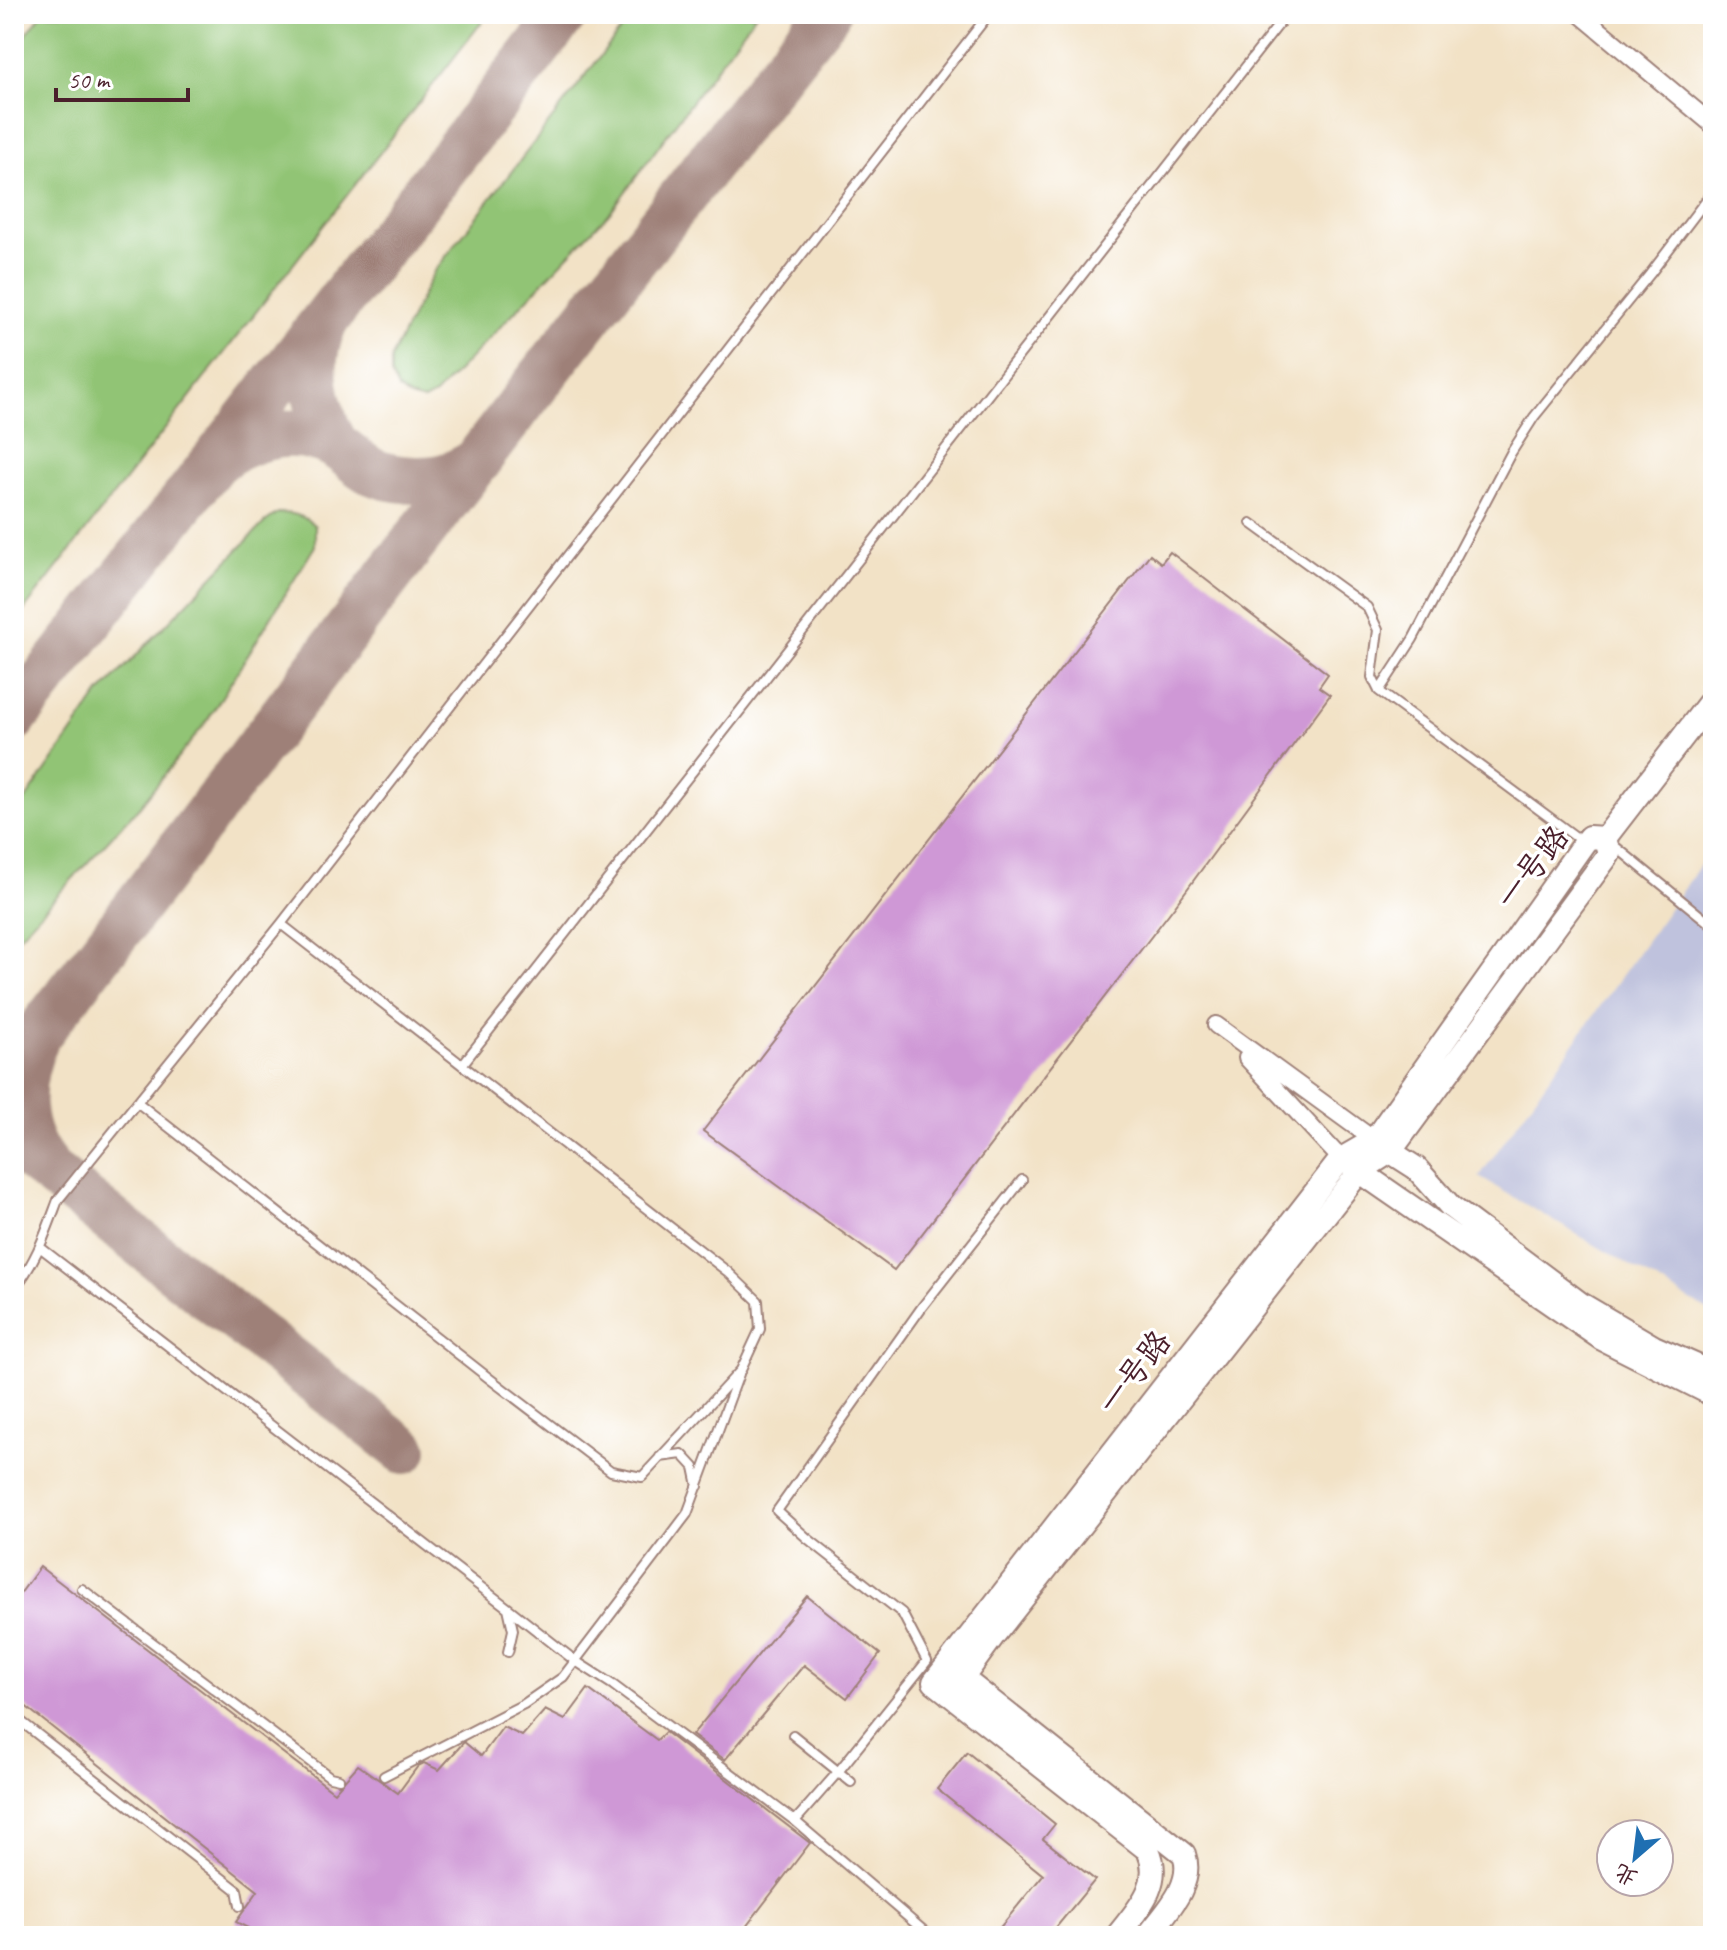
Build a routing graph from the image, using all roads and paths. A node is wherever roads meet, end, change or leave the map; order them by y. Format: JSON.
{"nodes":[{"id":1,"x":989,"y":14,"type":"edge"},
{"id":2,"x":1287,"y":14,"type":"edge"},
{"id":3,"x":1588,"y":16,"type":"edge"},
{"id":4,"x":1713,"y":125,"type":"edge"},
{"id":5,"x":1713,"y":191,"type":"edge"},
{"id":6,"x":1251,"y":523,"type":"dead end"},
{"id":7,"x":1379,"y":691,"type":"junction"},
{"id":8,"x":1713,"y":698,"type":"edge"},
{"id":9,"x":1594,"y":841,"type":"junction"},
{"id":10,"x":281,"y":924,"type":"junction"},
{"id":11,"x":1713,"y":926,"type":"edge"},
{"id":12,"x":462,"y":1065,"type":"junction"},
{"id":13,"x":137,"y":1102,"type":"junction"},
{"id":14,"x":1382,"y":1146,"type":"junction"},
{"id":15,"x":1350,"y":1165,"type":"junction"},
{"id":16,"x":1022,"y":1180,"type":"dead end"},
{"id":17,"x":41,"y":1248,"type":"junction"},
{"id":18,"x":14,"y":1289,"type":"edge"},
{"id":19,"x":741,"y":1370,"type":"junction"},
{"id":20,"x":1713,"y":1373,"type":"edge"},
{"id":21,"x":1713,"y":1395,"type":"edge"},
{"id":22,"x":660,"y":1457,"type":"junction"},
{"id":23,"x":698,"y":1486,"type":"junction"},
{"id":24,"x":82,"y":1589,"type":"dead end"},
{"id":25,"x":508,"y":1608,"type":"junction"},
{"id":26,"x":508,"y":1652,"type":"dead end"},
{"id":27,"x":574,"y":1660,"type":"junction"},
{"id":28,"x":948,"y":1680,"type":"junction"},
{"id":29,"x":14,"y":1716,"type":"edge"},
{"id":30,"x":793,"y":1735,"type":"dead end"},
{"id":31,"x":838,"y":1772,"type":"junction"},
{"id":32,"x":384,"y":1776,"type":"dead end"},
{"id":33,"x":339,"y":1779,"type":"dead end"},
{"id":34,"x":851,"y":1782,"type":"dead end"},
{"id":35,"x":795,"y":1821,"type":"junction"},
{"id":36,"x":240,"y":1906,"type":"dead end"},
{"id":37,"x":930,"y":1936,"type":"edge"},
{"id":38,"x":1117,"y":1936,"type":"edge"},
{"id":39,"x":1148,"y":1936,"type":"edge"}],
"edges":[{"from":1,"to":10,"type":"lane"},
{"from":2,"to":12,"type":"lane"},
{"from":3,"to":4,"type":"street"},
{"from":5,"to":7,"type":"lane"},
{"from":6,"to":7,"type":"lane"},
{"from":7,"to":9,"type":"lane"},
{"from":8,"to":9,"type":"main road","name":"一号路"},
{"from":9,"to":11,"type":"lane"},
{"from":9,"to":14,"type":"main road","name":"一号路"},
{"from":10,"to":12,"type":"lane"},
{"from":10,"to":13,"type":"lane"},
{"from":12,"to":19,"type":"lane"},
{"from":13,"to":17,"type":"lane"},
{"from":13,"to":22,"type":"lane"},
{"from":14,"to":15,"type":"main road","name":"一号路"},
{"from":14,"to":15,"type":"street"},
{"from":14,"to":20,"type":"main road"},
{"from":15,"to":21,"type":"main road"},
{"from":15,"to":28,"type":"main road","name":"一号路"},
{"from":16,"to":31,"type":"lane"},
{"from":17,"to":18,"type":"lane"},
{"from":17,"to":25,"type":"lane"},
{"from":19,"to":22,"type":"lane"},
{"from":19,"to":23,"type":"lane"},
{"from":22,"to":23,"type":"lane"},
{"from":23,"to":27,"type":"lane"},
{"from":24,"to":33,"type":"lane"},
{"from":25,"to":26,"type":"lane"},
{"from":25,"to":27,"type":"lane"},
{"from":27,"to":32,"type":"lane"},
{"from":27,"to":35,"type":"lane"},
{"from":28,"to":38,"type":"main road"},
{"from":28,"to":39,"type":"main road"},
{"from":29,"to":36,"type":"lane"},
{"from":30,"to":31,"type":"lane"},
{"from":31,"to":34,"type":"lane"},
{"from":31,"to":35,"type":"lane"},
{"from":35,"to":37,"type":"lane"}]}
